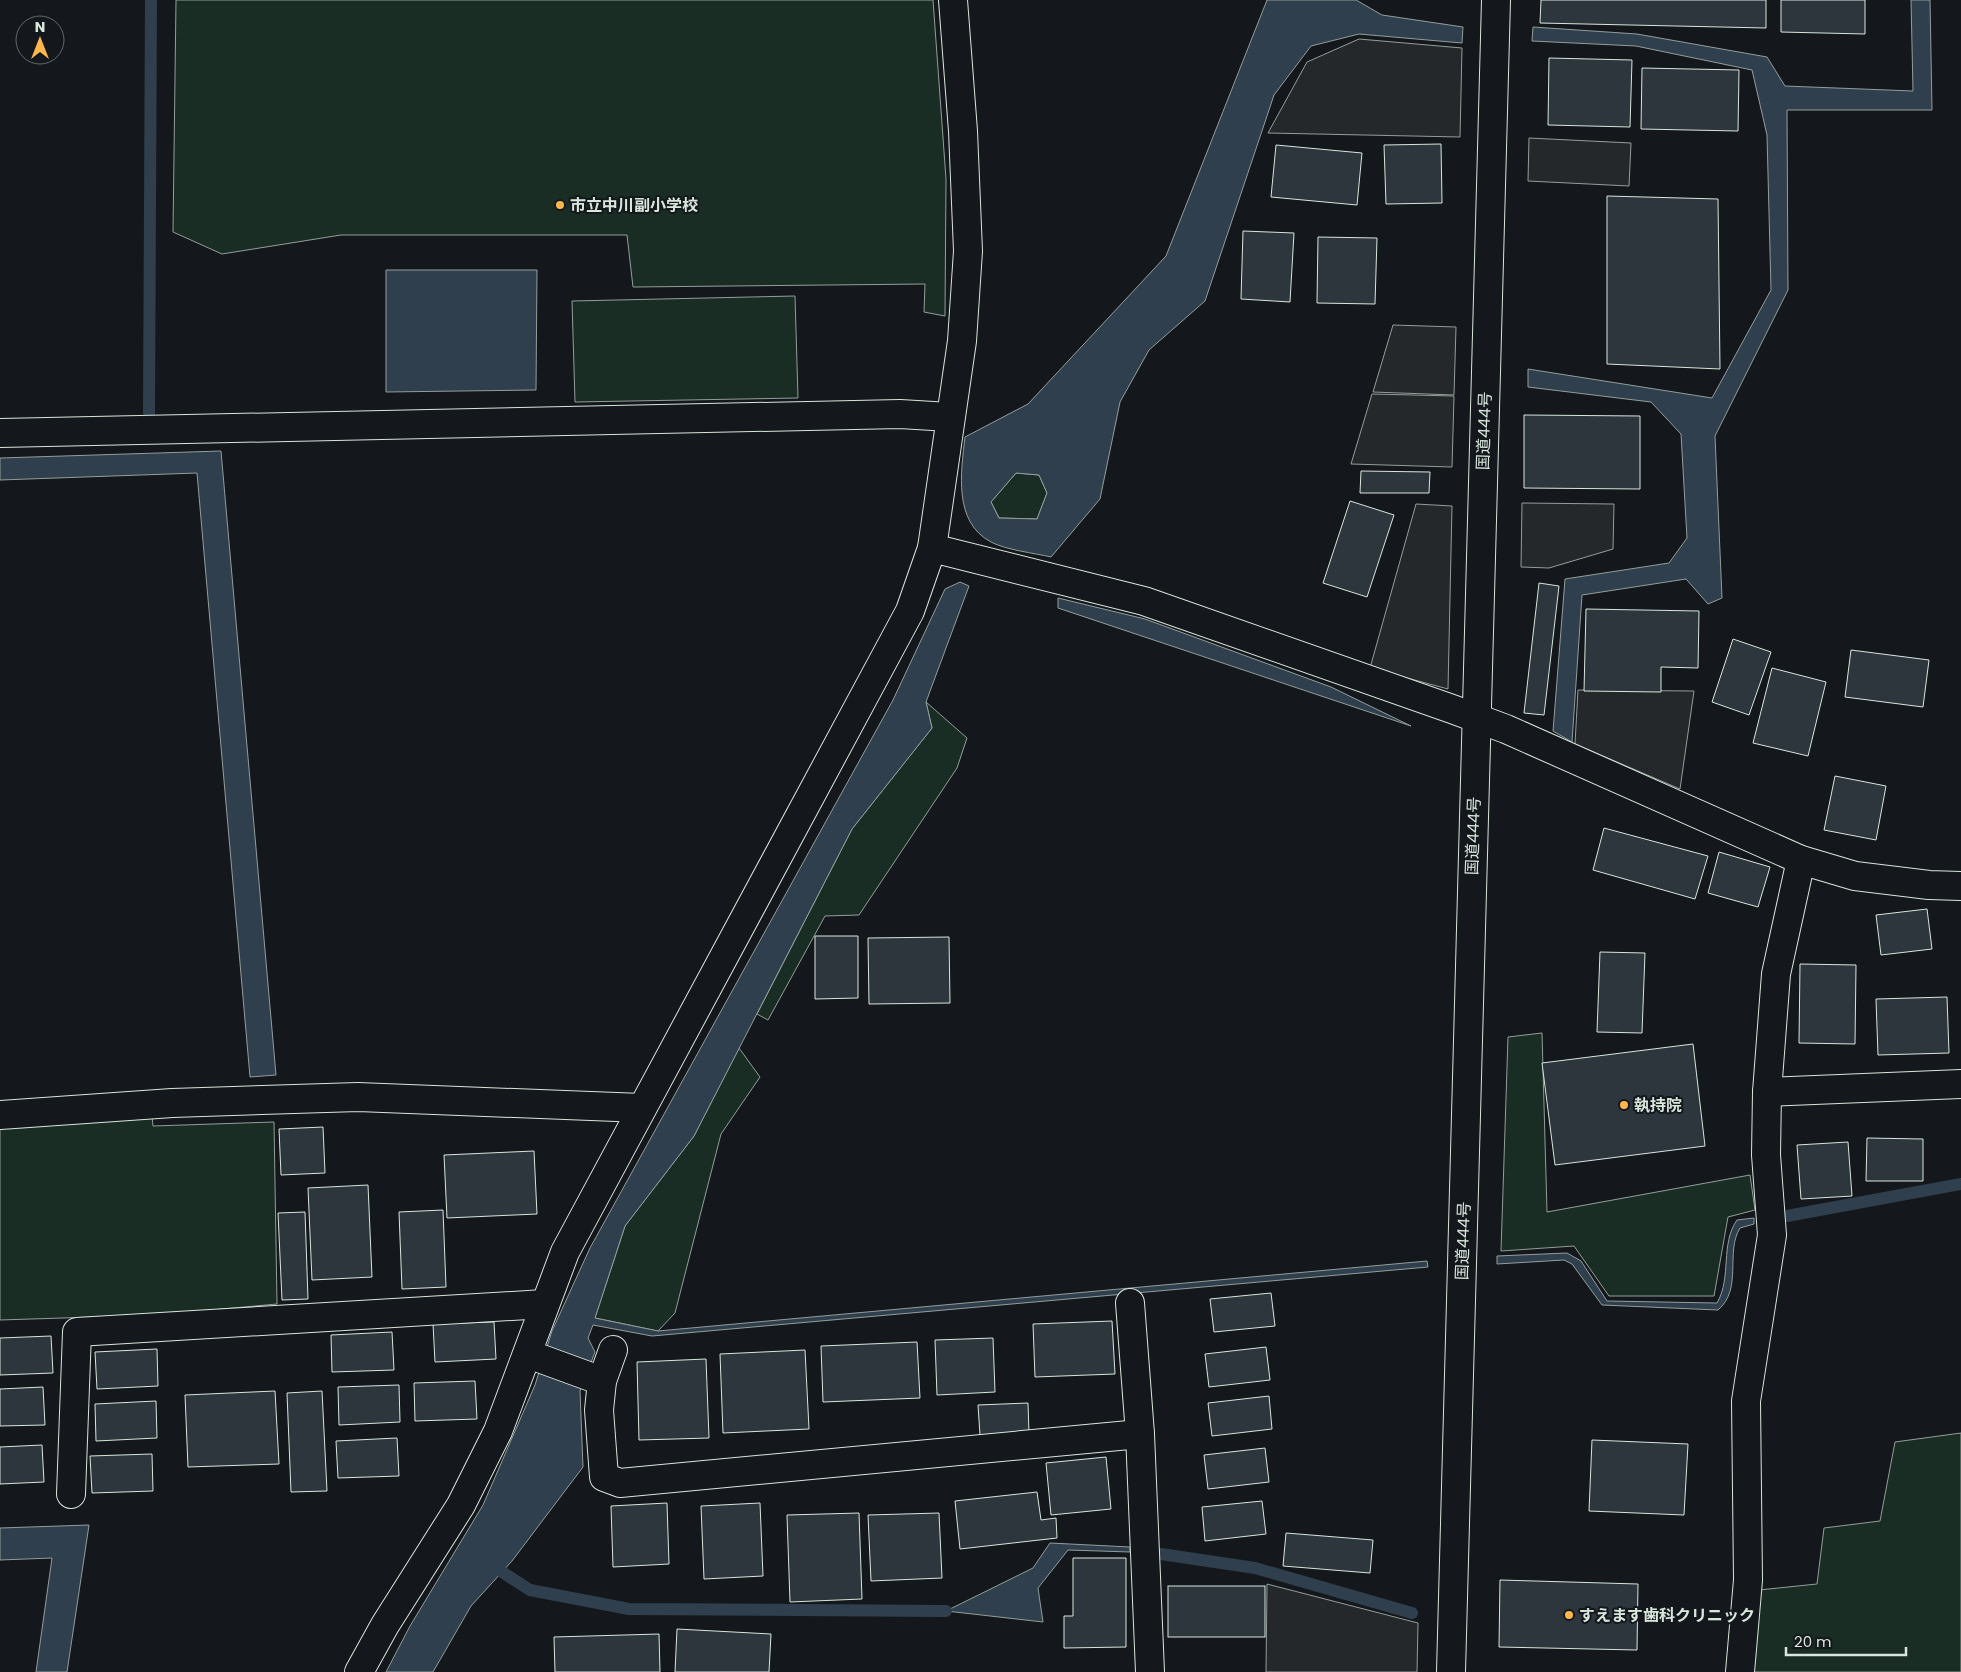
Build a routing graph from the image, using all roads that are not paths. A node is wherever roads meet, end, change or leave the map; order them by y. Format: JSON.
{"nodes":[{"id":1,"x":952,"y":0,"type":"edge"},
{"id":2,"x":1496,"y":0,"type":"edge"},
{"id":3,"x":950,"y":417,"type":"junction"},
{"id":4,"x":0,"y":433,"type":"edge"},
{"id":5,"x":932,"y":548,"type":"junction"},
{"id":6,"x":1476,"y":718,"type":"junction"},
{"id":7,"x":1801,"y":860,"type":"junction"},
{"id":8,"x":1961,"y":886,"type":"edge"},
{"id":9,"x":1961,"y":1084,"type":"edge"},
{"id":10,"x":1767,"y":1092,"type":"junction"},
{"id":11,"x":642,"y":1108,"type":"junction"},
{"id":12,"x":0,"y":1115,"type":"edge"},
{"id":13,"x":1130,"y":1303,"type":"dead end"},
{"id":14,"x":544,"y":1304,"type":"junction"},
{"id":15,"x":613,"y":1350,"type":"dead end"},
{"id":16,"x":528,"y":1354,"type":"junction"},
{"id":17,"x":602,"y":1382,"type":"junction"},
{"id":18,"x":1140,"y":1434,"type":"junction"},
{"id":19,"x":71,"y":1494,"type":"dead end"},
{"id":20,"x":359,"y":1672,"type":"edge"},
{"id":21,"x":1150,"y":1672,"type":"edge"},
{"id":22,"x":1451,"y":1672,"type":"edge"},
{"id":23,"x":1740,"y":1672,"type":"edge"}],
"edges":[{"from":1,"to":3,"type":"main road"},
{"from":2,"to":6,"type":"main road","name":"国道444号"},
{"from":3,"to":4,"type":"main road"},
{"from":3,"to":5,"type":"main road"},
{"from":5,"to":6,"type":"main road"},
{"from":5,"to":11,"type":"main road"},
{"from":6,"to":7,"type":"main road"},
{"from":6,"to":22,"type":"main road","name":"国道444号"},
{"from":7,"to":8,"type":"main road"},
{"from":7,"to":10,"type":"main road"},
{"from":9,"to":10,"type":"main road"},
{"from":10,"to":23,"type":"main road"},
{"from":11,"to":12,"type":"main road"},
{"from":11,"to":14,"type":"main road"},
{"from":13,"to":18,"type":"main road"},
{"from":14,"to":16,"type":"main road"},
{"from":14,"to":19,"type":"main road"},
{"from":15,"to":17,"type":"main road"},
{"from":16,"to":17,"type":"main road"},
{"from":16,"to":20,"type":"main road"},
{"from":17,"to":18,"type":"main road"},
{"from":18,"to":21,"type":"main road"}]}
